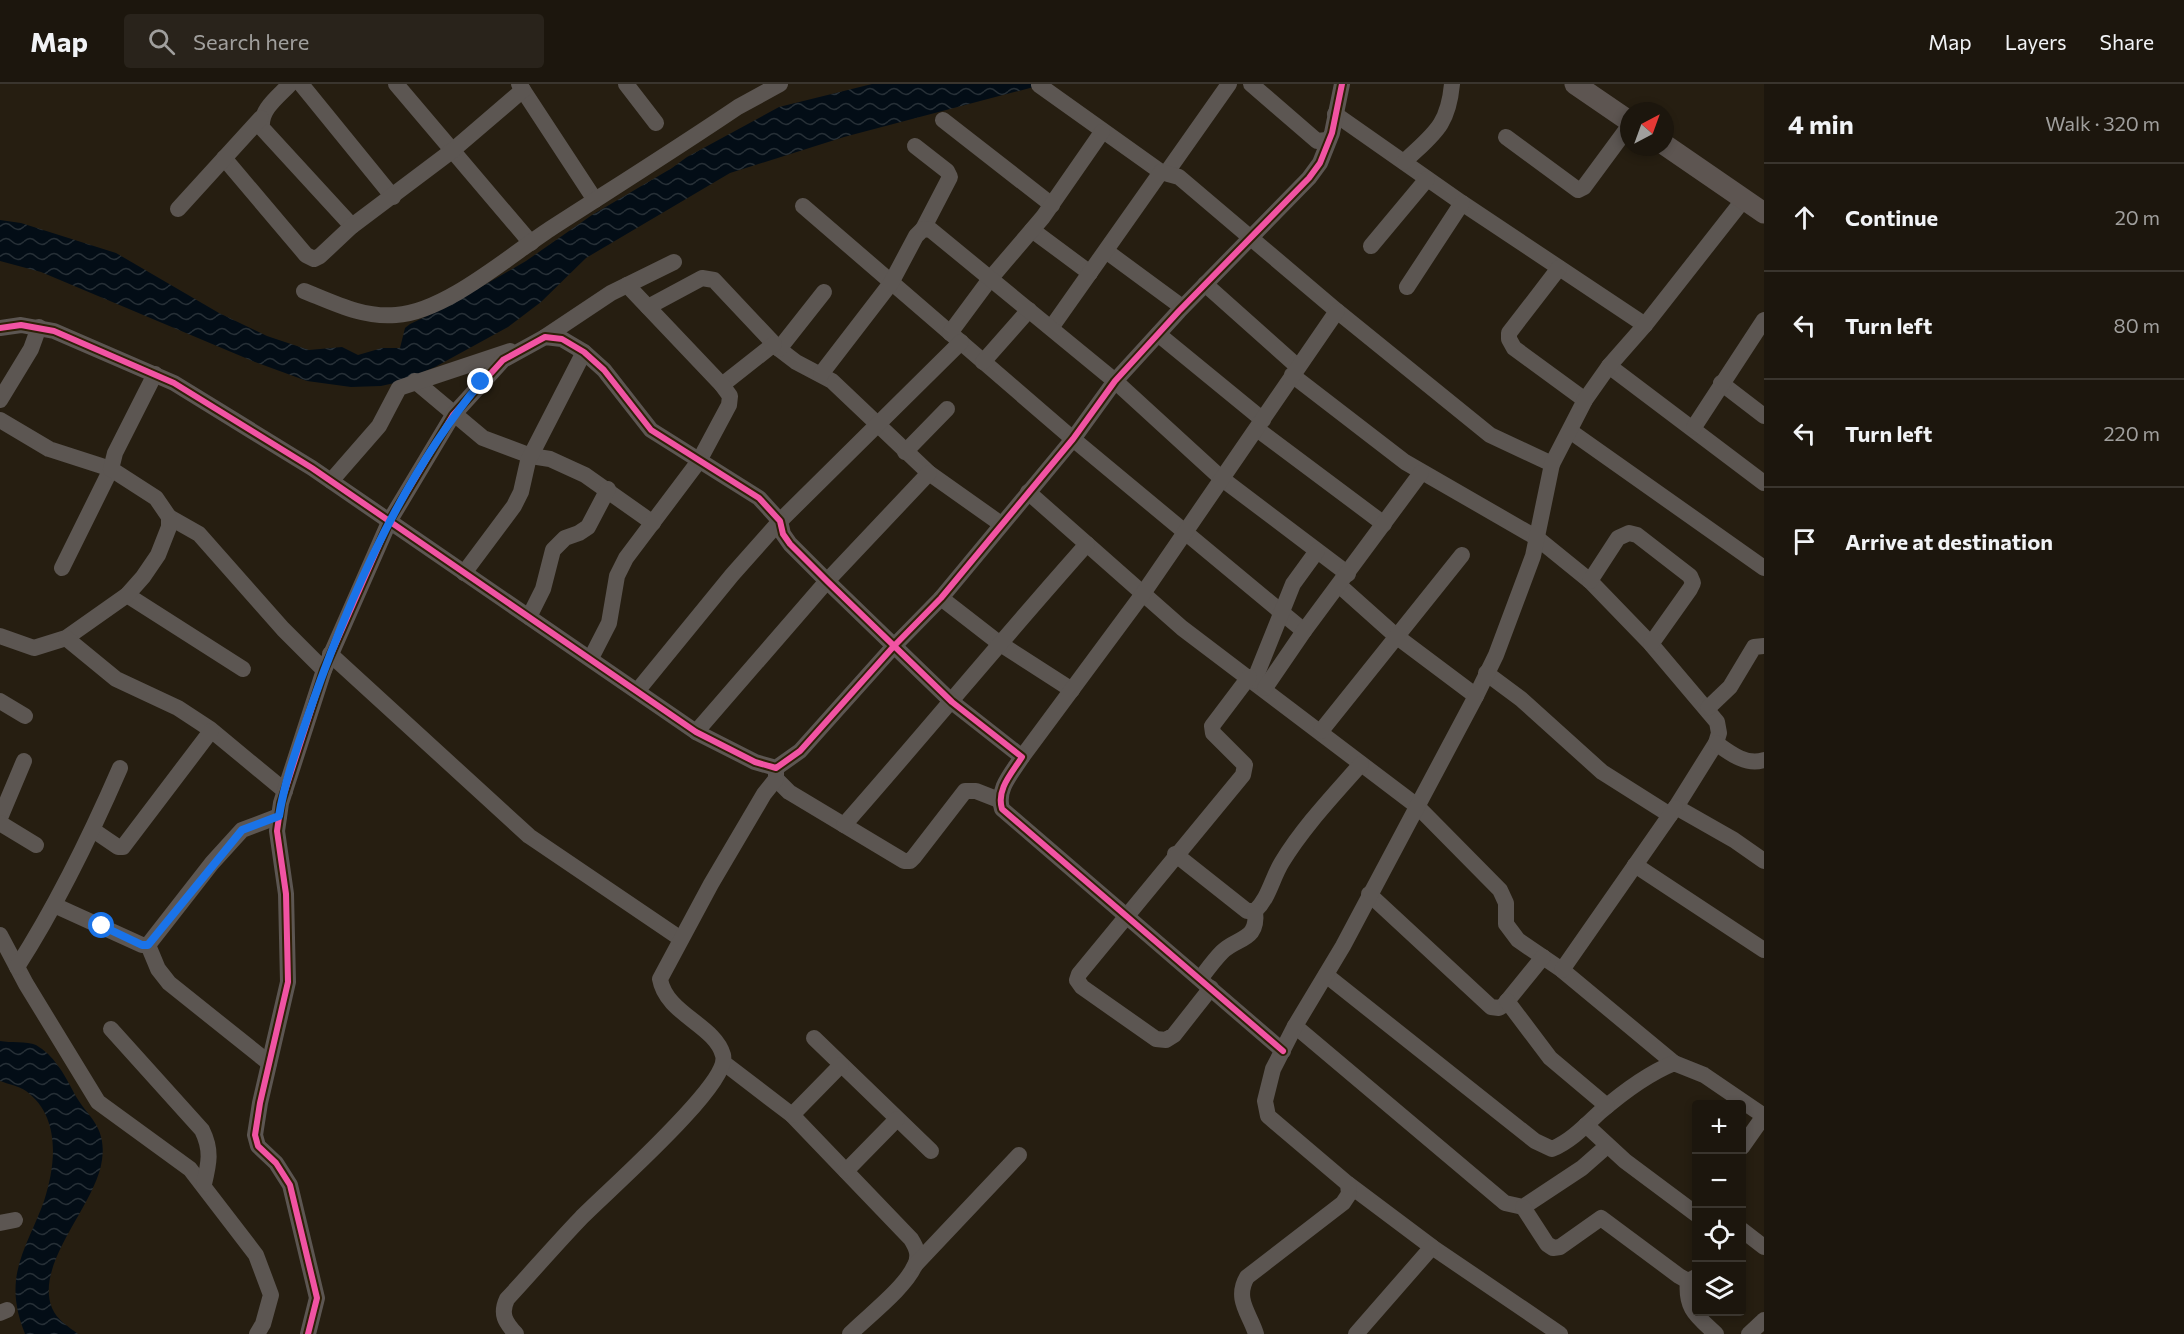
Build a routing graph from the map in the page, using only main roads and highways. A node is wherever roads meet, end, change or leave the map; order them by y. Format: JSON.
{"nodes":[{"id":1,"x":1575,"y":84,"type":"edge"},
{"id":2,"x":1620,"y":115,"type":"edge"},
{"id":3,"x":1674,"y":151,"type":"edge"},
{"id":4,"x":1764,"y":213,"type":"edge"}],
"edges":[{"from":1,"to":2,"type":"main road"},
{"from":3,"to":4,"type":"main road"}]}
